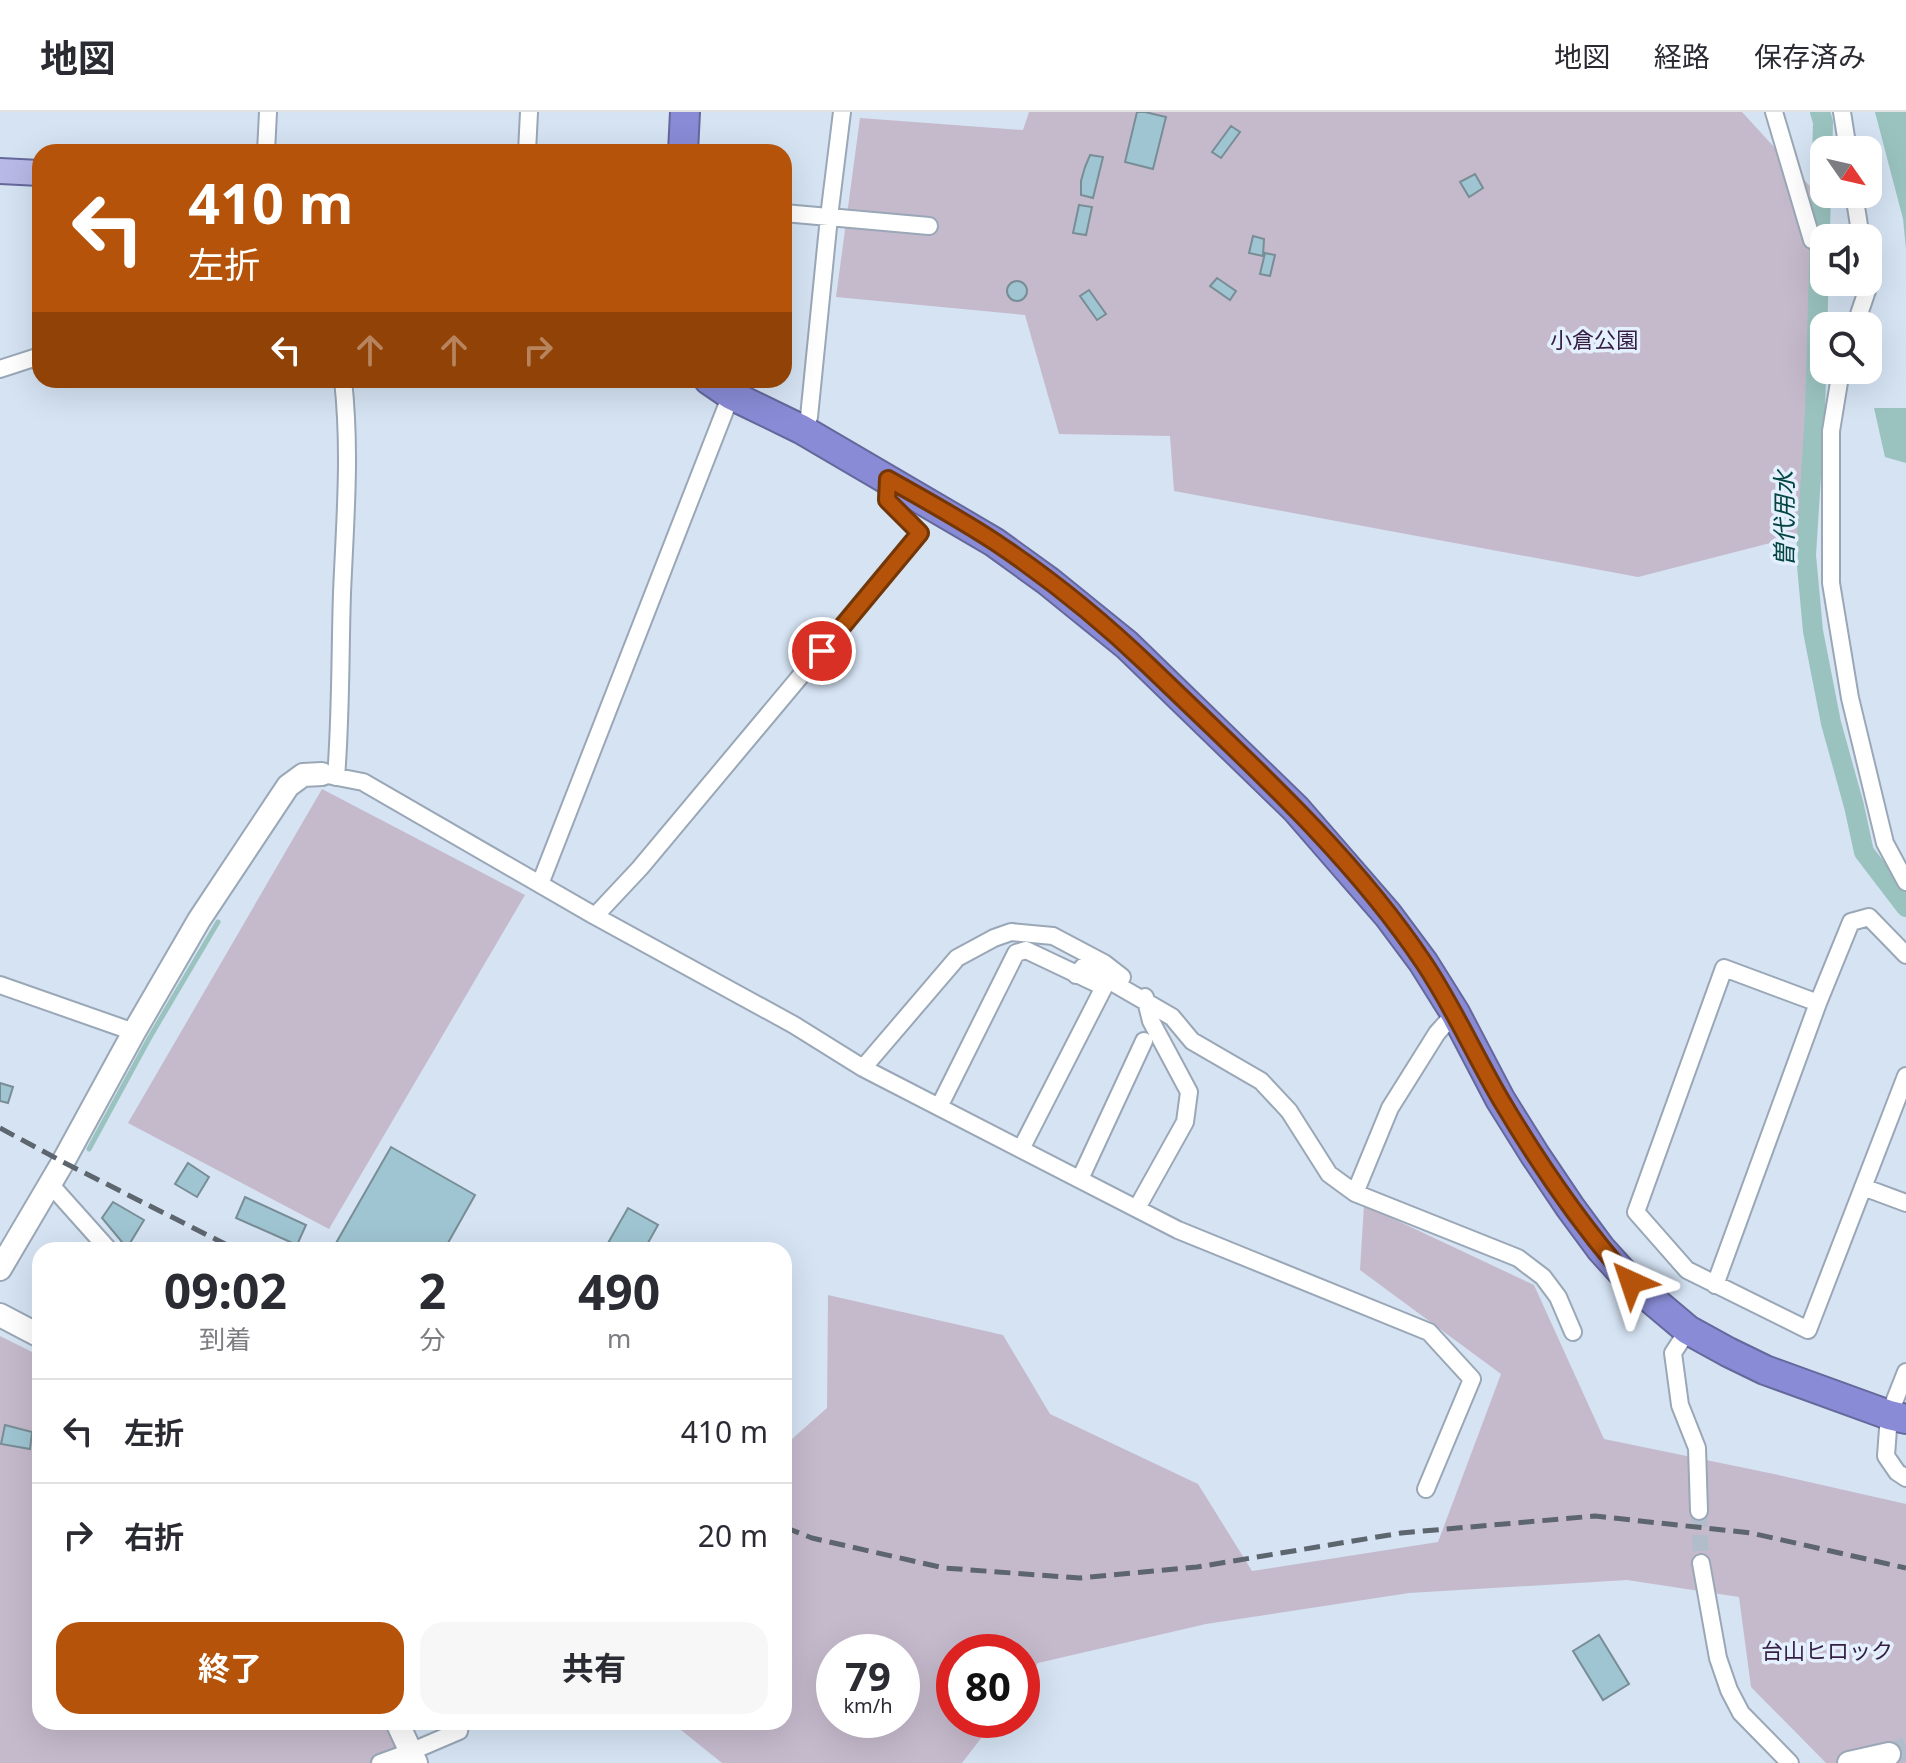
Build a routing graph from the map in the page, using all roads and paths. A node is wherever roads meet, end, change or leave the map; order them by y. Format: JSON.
{"nodes":[{"id":1,"x":268,"y":112,"type":"edge"},
{"id":2,"x":529,"y":112,"type":"edge"},
{"id":3,"x":685,"y":112,"type":"edge"},
{"id":4,"x":842,"y":112,"type":"edge"},
{"id":5,"x":1774,"y":112,"type":"edge"},
{"id":6,"x":1842,"y":112,"type":"edge"},
{"id":7,"x":1846,"y":136,"type":"edge"},
{"id":8,"x":266,"y":144,"type":"edge"},
{"id":9,"x":527,"y":144,"type":"edge"},
{"id":10,"x":683,"y":144,"type":"edge"},
{"id":11,"x":0,"y":171,"type":"edge"},
{"id":12,"x":32,"y":173,"type":"edge"},
{"id":13,"x":792,"y":214,"type":"edge"},
{"id":14,"x":829,"y":217,"type":"junction"},
{"id":15,"x":929,"y":226,"type":"dead end"},
{"id":16,"x":1810,"y":233,"type":"edge"},
{"id":17,"x":32,"y":359,"type":"edge"},
{"id":18,"x":0,"y":369,"type":"edge"},
{"id":19,"x":1839,"y":384,"type":"edge"},
{"id":20,"x":344,"y":388,"type":"edge"},
{"id":21,"x":720,"y":388,"type":"edge"},
{"id":22,"x":801,"y":429,"type":"junction"},
{"id":23,"x":888,"y":479,"type":"junction"},
{"id":24,"x":329,"y":775,"type":"junction"},
{"id":25,"x":1906,"y":882,"type":"edge"},
{"id":26,"x":540,"y":884,"type":"junction"},
{"id":27,"x":595,"y":916,"type":"junction"},
{"id":28,"x":1906,"y":955,"type":"edge"},
{"id":29,"x":1076,"y":975,"type":"junction"},
{"id":30,"x":0,"y":985,"type":"edge"},
{"id":31,"x":1148,"y":1003,"type":"junction"},
{"id":32,"x":1818,"y":1003,"type":"junction"},
{"id":33,"x":1455,"y":1013,"type":"junction"},
{"id":34,"x":134,"y":1032,"type":"junction"},
{"id":35,"x":1144,"y":1041,"type":"dead end"},
{"id":36,"x":863,"y":1068,"type":"junction"},
{"id":37,"x":1906,"y":1076,"type":"edge"},
{"id":38,"x":939,"y":1107,"type":"junction"},
{"id":39,"x":1021,"y":1149,"type":"junction"},
{"id":40,"x":1080,"y":1179,"type":"junction"},
{"id":41,"x":50,"y":1184,"type":"junction"},
{"id":42,"x":1863,"y":1187,"type":"junction"},
{"id":43,"x":1355,"y":1193,"type":"junction"},
{"id":44,"x":1906,"y":1203,"type":"edge"},
{"id":45,"x":1137,"y":1208,"type":"junction"},
{"id":46,"x":34,"y":1212,"type":"junction"},
{"id":47,"x":0,"y":1236,"type":"edge"},
{"id":48,"x":102,"y":1242,"type":"edge"},
{"id":49,"x":0,"y":1269,"type":"edge"},
{"id":50,"x":1715,"y":1285,"type":"junction"},
{"id":51,"x":0,"y":1315,"type":"edge"},
{"id":52,"x":1688,"y":1330,"type":"junction"},
{"id":53,"x":32,"y":1332,"type":"edge"},
{"id":54,"x":1573,"y":1332,"type":"dead end"},
{"id":55,"x":1906,"y":1372,"type":"edge"},
{"id":56,"x":1898,"y":1417,"type":"edge"},
{"id":57,"x":1906,"y":1478,"type":"edge"},
{"id":58,"x":1426,"y":1489,"type":"dead end"},
{"id":59,"x":1699,"y":1511,"type":"tunnel mouth"},
{"id":60,"x":1701,"y":1563,"type":"tunnel mouth"},
{"id":61,"x":401,"y":1730,"type":"edge"},
{"id":62,"x":459,"y":1730,"type":"edge"},
{"id":63,"x":1889,"y":1754,"type":"tunnel mouth"},
{"id":64,"x":413,"y":1758,"type":"edge"},
{"id":65,"x":380,"y":1763,"type":"edge"},
{"id":66,"x":1790,"y":1763,"type":"edge"},
{"id":67,"x":1849,"y":1763,"type":"edge"}],
"edges":[{"from":1,"to":8,"type":"street"},
{"from":2,"to":9,"type":"street"},
{"from":3,"to":10,"type":"highway"},
{"from":4,"to":14,"type":"street"},
{"from":5,"to":16,"type":"street"},
{"from":6,"to":7,"type":"street"},
{"from":11,"to":12,"type":"main road"},
{"from":13,"to":14,"type":"street"},
{"from":14,"to":15,"type":"street"},
{"from":14,"to":22,"type":"street"},
{"from":17,"to":18,"type":"street"},
{"from":19,"to":25,"type":"street"},
{"from":20,"to":24,"type":"street"},
{"from":21,"to":22,"type":"highway"},
{"from":21,"to":26,"type":"street"},
{"from":22,"to":23,"type":"highway"},
{"from":23,"to":27,"type":"street"},
{"from":23,"to":33,"type":"highway"},
{"from":24,"to":26,"type":"street"},
{"from":24,"to":34,"type":"street"},
{"from":26,"to":27,"type":"street"},
{"from":27,"to":36,"type":"street"},
{"from":28,"to":32,"type":"street"},
{"from":29,"to":31,"type":"street"},
{"from":29,"to":38,"type":"street"},
{"from":29,"to":39,"type":"street"},
{"from":30,"to":34,"type":"street"},
{"from":31,"to":36,"type":"street"},
{"from":31,"to":43,"type":"street"},
{"from":31,"to":45,"type":"street"},
{"from":32,"to":50,"type":"street"},
{"from":32,"to":50,"type":"street"},
{"from":33,"to":43,"type":"street"},
{"from":33,"to":52,"type":"highway"},
{"from":34,"to":41,"type":"street"},
{"from":35,"to":40,"type":"street"},
{"from":36,"to":38,"type":"street"},
{"from":37,"to":42,"type":"street"},
{"from":38,"to":39,"type":"street"},
{"from":39,"to":40,"type":"street"},
{"from":40,"to":45,"type":"street"},
{"from":41,"to":46,"type":"street"},
{"from":41,"to":48,"type":"street"},
{"from":42,"to":44,"type":"street"},
{"from":42,"to":50,"type":"street"},
{"from":43,"to":54,"type":"street"},
{"from":45,"to":58,"type":"street"},
{"from":46,"to":47,"type":"street"},
{"from":46,"to":49,"type":"street"},
{"from":51,"to":53,"type":"street"},
{"from":52,"to":56,"type":"highway"},
{"from":52,"to":59,"type":"street"},
{"from":55,"to":56,"type":"street"},
{"from":56,"to":57,"type":"street"},
{"from":60,"to":66,"type":"street"},
{"from":61,"to":64,"type":"street"},
{"from":62,"to":64,"type":"street"},
{"from":63,"to":67,"type":"street"},
{"from":64,"to":65,"type":"street"}]}
